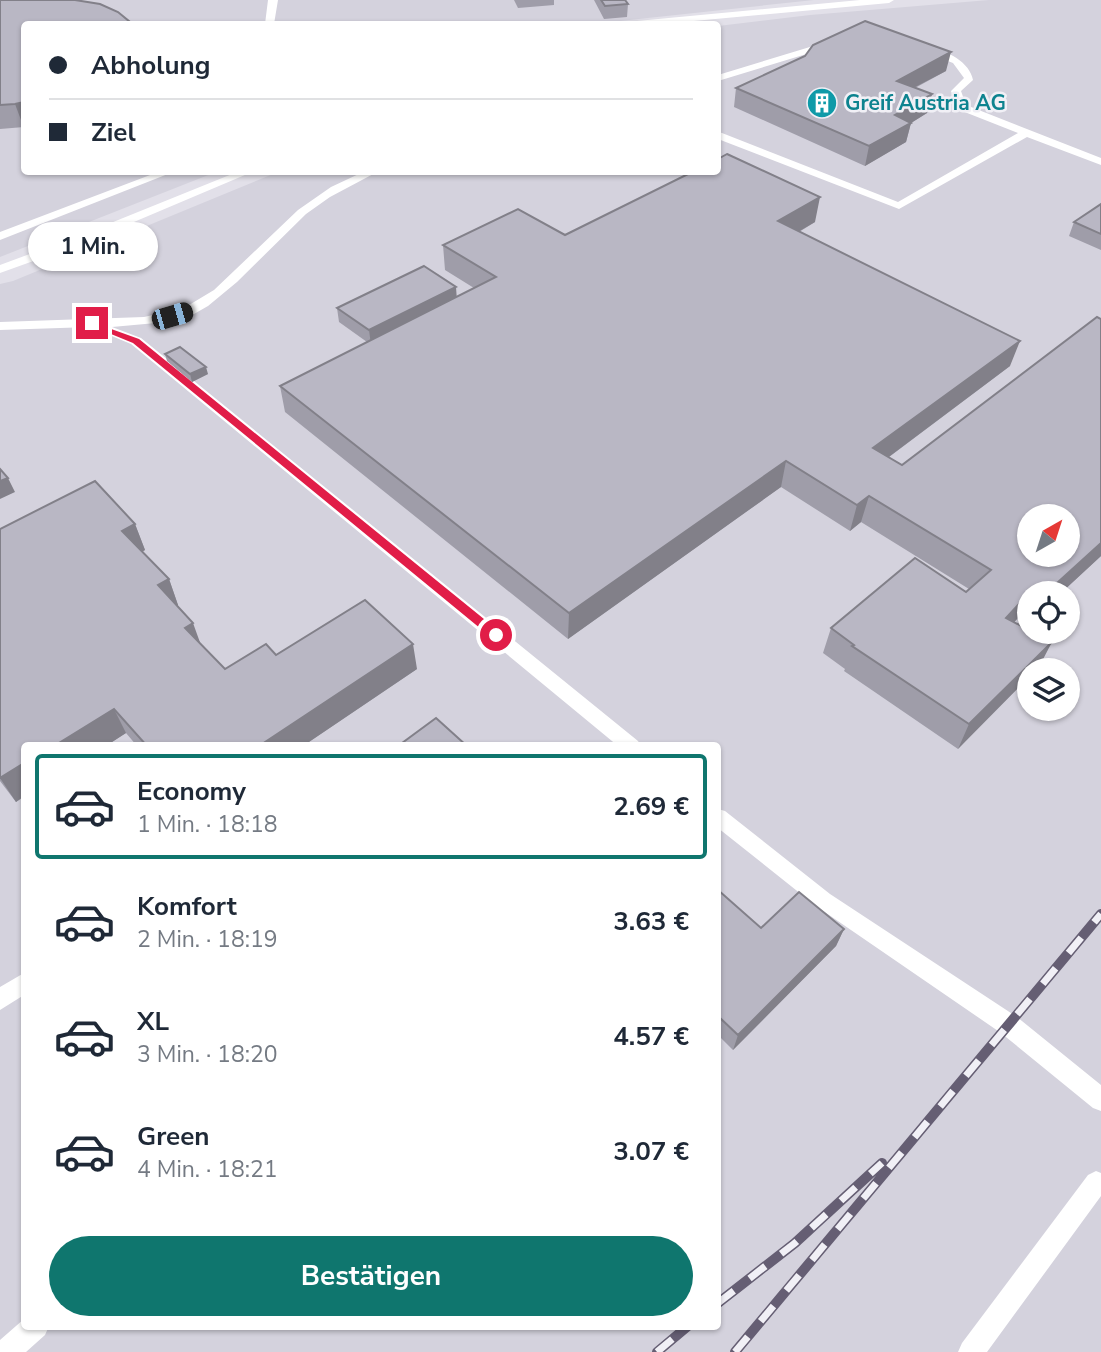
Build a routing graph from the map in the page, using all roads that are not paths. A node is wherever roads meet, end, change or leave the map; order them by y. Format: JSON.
{"nodes":[{"id":1,"x":273,"y":0,"type":"edge"},
{"id":2,"x":759,"y":0,"type":"edge"},
{"id":3,"x":889,"y":0,"type":"edge"},
{"id":4,"x":766,"y":12,"type":"junction"},
{"id":5,"x":270,"y":21,"type":"edge"},
{"id":6,"x":669,"y":21,"type":"edge"},
{"id":7,"x":850,"y":37,"type":"edge"},
{"id":8,"x":923,"y":48,"type":"edge"},
{"id":9,"x":721,"y":77,"type":"edge"},
{"id":10,"x":1027,"y":133,"type":"junction"},
{"id":11,"x":721,"y":136,"type":"edge"},
{"id":12,"x":1101,"y":162,"type":"edge"},
{"id":13,"x":159,"y":175,"type":"edge"},
{"id":14,"x":239,"y":175,"type":"edge"},
{"id":15,"x":364,"y":175,"type":"edge"},
{"id":16,"x":0,"y":236,"type":"edge"},
{"id":17,"x":0,"y":269,"type":"edge"},
{"id":18,"x":92,"y":323,"type":"junction"},
{"id":19,"x":0,"y":327,"type":"edge"},
{"id":20,"x":622,"y":742,"type":"edge"},
{"id":21,"x":721,"y":819,"type":"edge"},
{"id":22,"x":21,"y":985,"type":"edge"},
{"id":23,"x":0,"y":1000,"type":"edge"},
{"id":24,"x":1101,"y":1100,"type":"edge"},
{"id":25,"x":1096,"y":1183,"type":"dead end"},
{"id":26,"x":31,"y":1330,"type":"edge"},
{"id":27,"x":6,"y":1352,"type":"edge"},
{"id":28,"x":971,"y":1352,"type":"edge"}],
"edges":[{"from":1,"to":5,"type":"lane"},
{"from":2,"to":4,"type":"lane"},
{"from":3,"to":4,"type":"lane"},
{"from":4,"to":6,"type":"lane"},
{"from":7,"to":9,"type":"lane"},
{"from":8,"to":10,"type":"lane"},
{"from":10,"to":11,"type":"lane"},
{"from":10,"to":12,"type":"lane"},
{"from":13,"to":16,"type":"lane"},
{"from":14,"to":17,"type":"lane"},
{"from":15,"to":18,"type":"lane"},
{"from":18,"to":19,"type":"lane"},
{"from":18,"to":20,"type":"lane"},
{"from":21,"to":24,"type":"lane"},
{"from":22,"to":23,"type":"lane"},
{"from":25,"to":28,"type":"lane"},
{"from":26,"to":27,"type":"lane"}]}
